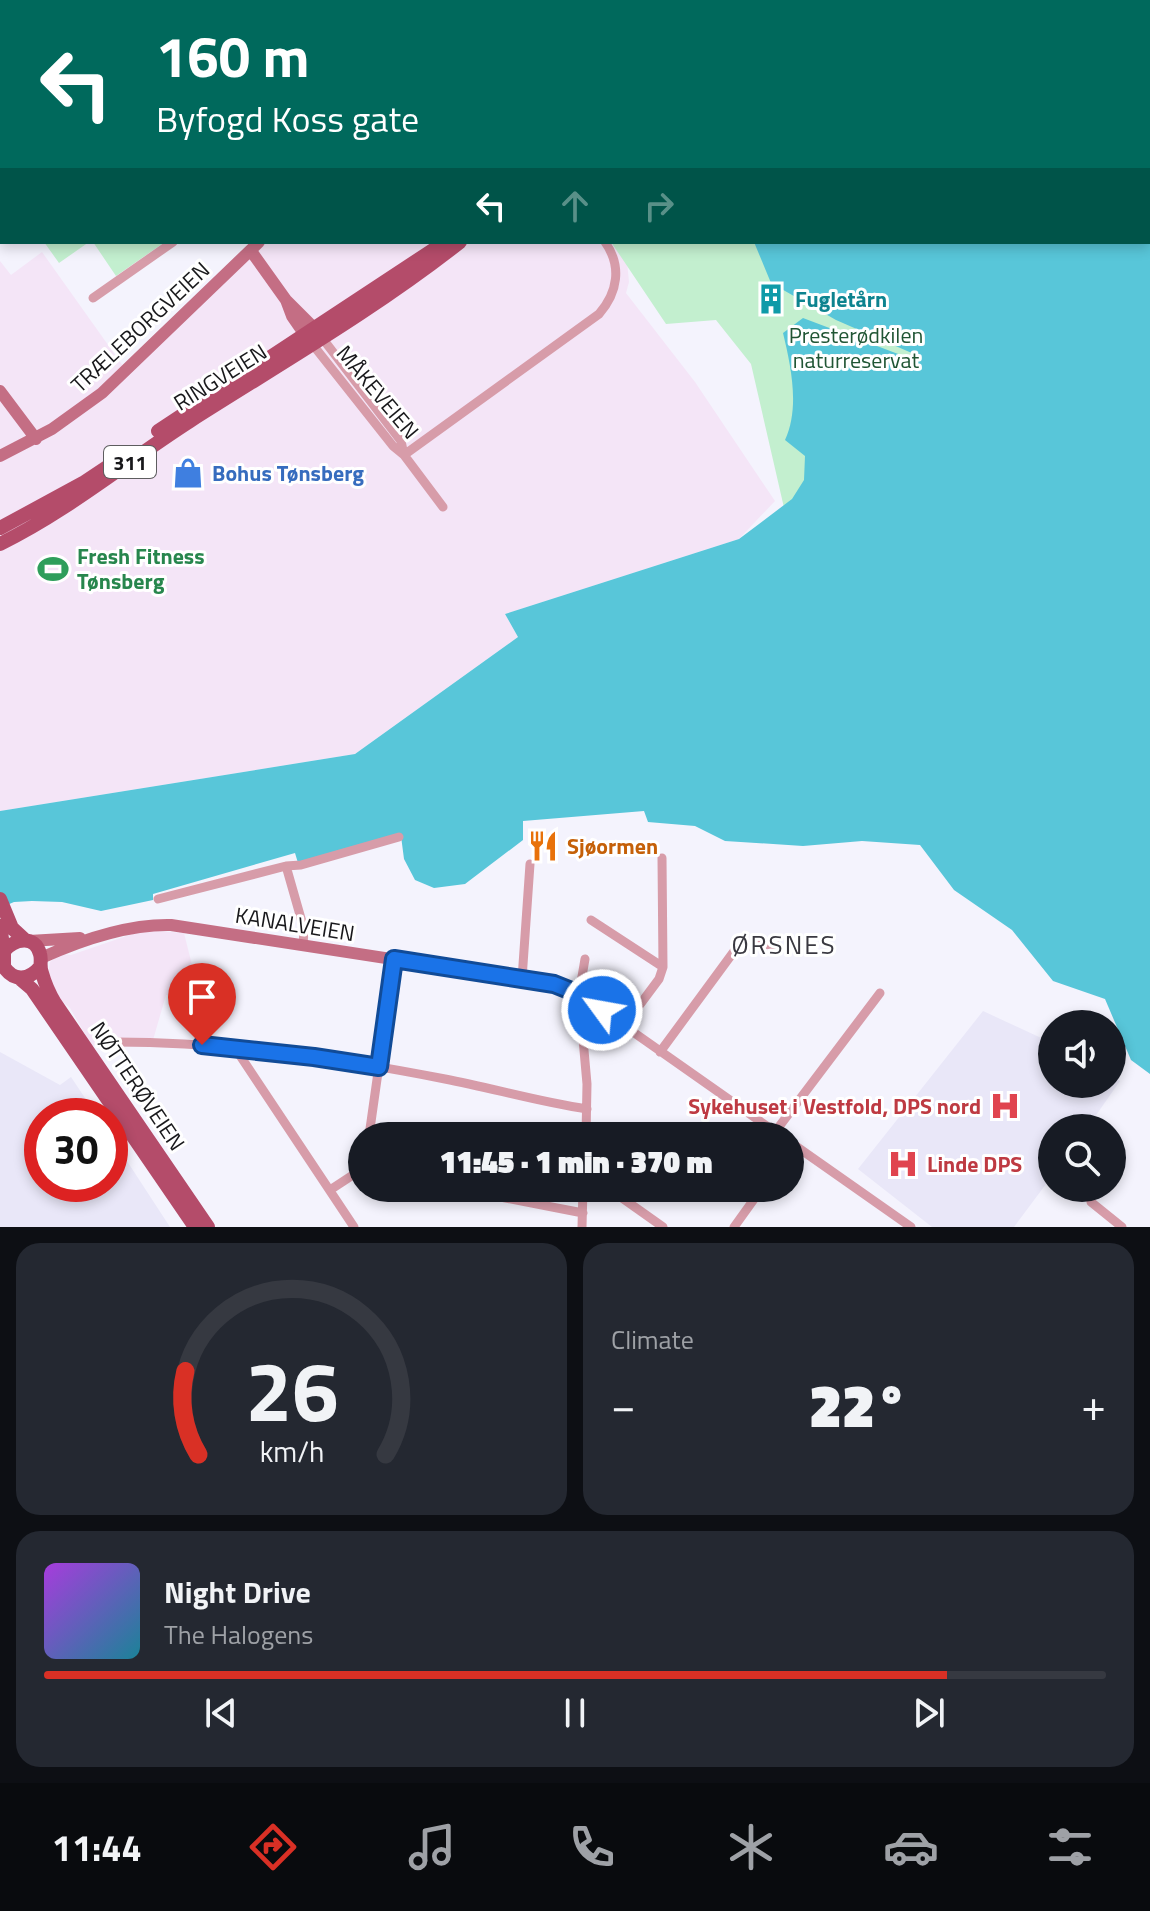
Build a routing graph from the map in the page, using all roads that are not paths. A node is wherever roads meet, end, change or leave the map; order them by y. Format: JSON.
{"nodes":[{"id":1,"x":170,"y":244,"type":"edge"},
{"id":2,"x":442,"y":244,"type":"edge"},
{"id":3,"x":457,"y":244,"type":"edge"},
{"id":4,"x":606,"y":244,"type":"edge"},
{"id":5,"x":251,"y":245,"type":"edge"},
{"id":6,"x":93,"y":298,"type":"dead end"},
{"id":7,"x":314,"y":336,"type":"junction"},
{"id":8,"x":0,"y":391,"type":"edge"},
{"id":9,"x":36,"y":439,"type":"junction"},
{"id":10,"x":404,"y":455,"type":"junction"},
{"id":11,"x":0,"y":456,"type":"edge"},
{"id":12,"x":443,"y":507,"type":"dead end"},
{"id":13,"x":0,"y":528,"type":"edge"},
{"id":14,"x":0,"y":544,"type":"edge"},
{"id":15,"x":399,"y":837,"type":"dead end"},
{"id":16,"x":662,"y":858,"type":"dead end"},
{"id":17,"x":530,"y":864,"type":"dead end"},
{"id":18,"x":286,"y":866,"type":"junction"},
{"id":19,"x":0,"y":899,"type":"edge"},
{"id":20,"x":158,"y":899,"type":"dead end"},
{"id":21,"x":591,"y":920,"type":"dead end"},
{"id":22,"x":4,"y":923,"type":"edge"},
{"id":23,"x":99,"y":936,"type":"junction"},
{"id":24,"x":27,"y":941,"type":"junction"},
{"id":25,"x":775,"y":944,"type":"dead end"},
{"id":26,"x":303,"y":946,"type":"junction"},
{"id":27,"x":2,"y":954,"type":"edge"},
{"id":28,"x":394,"y":959,"type":"junction"},
{"id":29,"x":585,"y":959,"type":"dead end"},
{"id":30,"x":40,"y":962,"type":"junction"},
{"id":31,"x":663,"y":967,"type":"junction"},
{"id":32,"x":10,"y":976,"type":"edge"},
{"id":33,"x":522,"y":979,"type":"junction"},
{"id":34,"x":880,"y":993,"type":"dead end"},
{"id":35,"x":579,"y":994,"type":"junction"},
{"id":36,"x":624,"y":1026,"type":"junction"},
{"id":37,"x":106,"y":1042,"type":"dead end"},
{"id":38,"x":235,"y":1048,"type":"junction"},
{"id":39,"x":660,"y":1052,"type":"junction"},
{"id":40,"x":379,"y":1067,"type":"junction"},
{"id":41,"x":587,"y":1109,"type":"junction"},
{"id":42,"x":371,"y":1122,"type":"edge"},
{"id":43,"x":587,"y":1122,"type":"edge"},
{"id":44,"x":761,"y":1122,"type":"edge"},
{"id":45,"x":787,"y":1122,"type":"edge"},
{"id":46,"x":804,"y":1153,"type":"edge"},
{"id":47,"x":348,"y":1178,"type":"edge"},
{"id":48,"x":330,"y":1190,"type":"junction"},
{"id":49,"x":526,"y":1202,"type":"edge"},
{"id":50,"x":583,"y":1202,"type":"edge"},
{"id":51,"x":628,"y":1202,"type":"edge"},
{"id":52,"x":752,"y":1202,"type":"edge"},
{"id":53,"x":1091,"y":1202,"type":"dead end"},
{"id":54,"x":583,"y":1213,"type":"junction"},
{"id":55,"x":195,"y":1227,"type":"edge"},
{"id":56,"x":208,"y":1227,"type":"edge"},
{"id":57,"x":354,"y":1227,"type":"edge"},
{"id":58,"x":582,"y":1227,"type":"edge"},
{"id":59,"x":663,"y":1227,"type":"edge"},
{"id":60,"x":734,"y":1227,"type":"edge"},
{"id":61,"x":911,"y":1227,"type":"edge"},
{"id":62,"x":1122,"y":1227,"type":"edge"}],
"edges":[{"from":1,"to":6,"type":"street"},
{"from":2,"to":7,"type":"main road","name":"RINGVEIEN","number":"311"},
{"from":3,"to":7,"type":"main road","name":"RINGVEIEN","number":"311"},
{"from":4,"to":10,"type":"street"},
{"from":5,"to":7,"type":"street"},
{"from":5,"to":9,"type":"street","name":"TRÆLEBORGVEIEN"},
{"from":7,"to":10,"type":"street","name":"MÅKEVEIEN"},
{"from":7,"to":13,"type":"main road","name":"RINGVEIEN","number":"311"},
{"from":7,"to":14,"type":"main road","name":"RINGVEIEN","number":"311"},
{"from":8,"to":9,"type":"street"},
{"from":9,"to":11,"type":"street","name":"TRÆLEBORGVEIEN"},
{"from":10,"to":12,"type":"street","name":"MÅKEVEIEN"},
{"from":15,"to":18,"type":"street"},
{"from":16,"to":31,"type":"street"},
{"from":17,"to":33,"type":"street"},
{"from":18,"to":20,"type":"street"},
{"from":18,"to":26,"type":"street"},
{"from":19,"to":22,"type":"main road"},
{"from":21,"to":31,"type":"street"},
{"from":22,"to":24,"type":"main road"},
{"from":22,"to":27,"type":"main road"},
{"from":23,"to":24,"type":"street","name":"KANALVEIEN"},
{"from":23,"to":26,"type":"street","name":"KANALVEIEN"},
{"from":23,"to":30,"type":"street","name":"KANALVEIEN"},
{"from":24,"to":27,"type":"main road"},
{"from":24,"to":30,"type":"main road"},
{"from":25,"to":39,"type":"street"},
{"from":26,"to":28,"type":"street","name":"KANALVEIEN"},
{"from":27,"to":32,"type":"main road"},
{"from":28,"to":33,"type":"street","name":"KANALVEIEN"},
{"from":28,"to":40,"type":"street"},
{"from":29,"to":35,"type":"street"},
{"from":30,"to":32,"type":"main road"},
{"from":30,"to":56,"type":"main road","name":"NØTTERØVEIEN"},
{"from":31,"to":36,"type":"street"},
{"from":32,"to":55,"type":"main road","name":"NØTTERØVEIEN"},
{"from":33,"to":35,"type":"street","name":"KANALVEIEN"},
{"from":34,"to":45,"type":"street"},
{"from":35,"to":36,"type":"street"},
{"from":35,"to":41,"type":"street"},
{"from":36,"to":39,"type":"street"},
{"from":37,"to":38,"type":"street"},
{"from":38,"to":40,"type":"street"},
{"from":38,"to":48,"type":"street"},
{"from":39,"to":44,"type":"street"},
{"from":40,"to":41,"type":"street"},
{"from":40,"to":42,"type":"street"},
{"from":41,"to":43,"type":"street"},
{"from":46,"to":61,"type":"street"},
{"from":47,"to":48,"type":"street"},
{"from":48,"to":57,"type":"street"},
{"from":49,"to":54,"type":"street"},
{"from":50,"to":54,"type":"street"},
{"from":51,"to":59,"type":"street"},
{"from":52,"to":60,"type":"street"},
{"from":53,"to":62,"type":"street"},
{"from":54,"to":58,"type":"street"}]}
